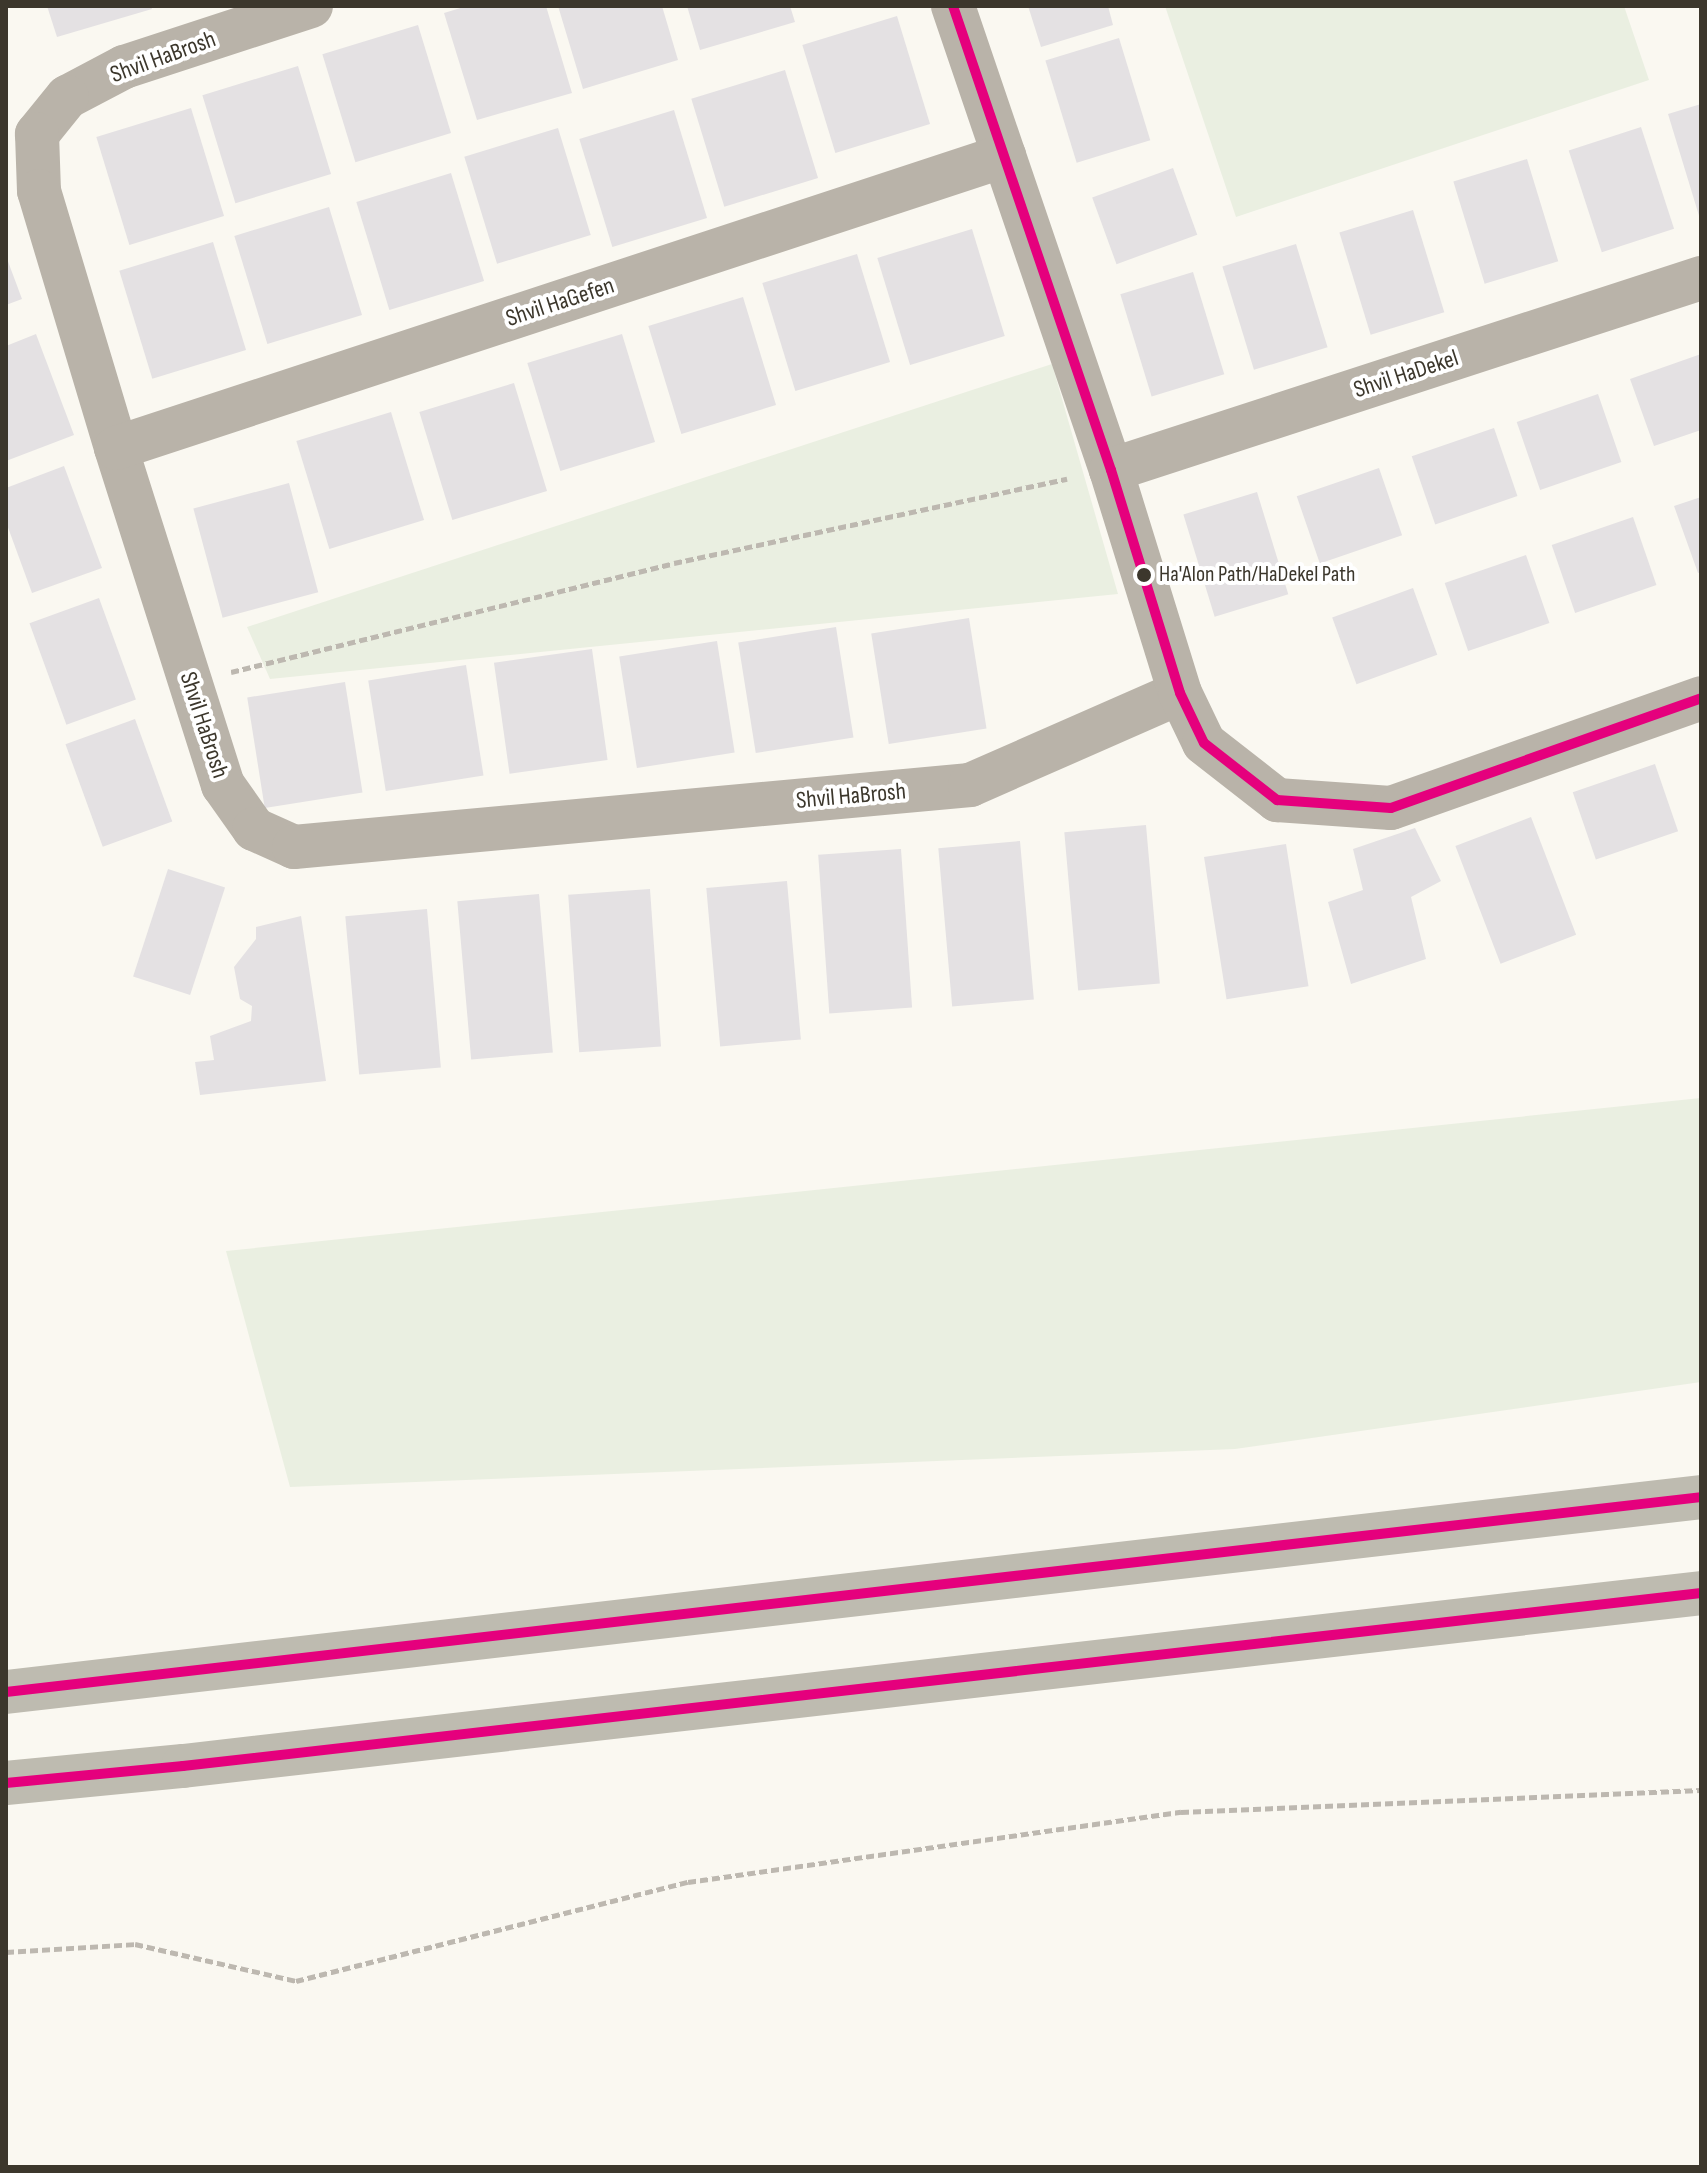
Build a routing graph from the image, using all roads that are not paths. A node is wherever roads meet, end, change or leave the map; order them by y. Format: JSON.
{"nodes":[{"id":1,"x":311,"y":6,"type":"edge"},
{"id":2,"x":953,"y":6,"type":"edge"},
{"id":3,"x":1004,"y":156,"type":"junction"},
{"id":4,"x":1701,"y":278,"type":"edge"},
{"id":5,"x":116,"y":448,"type":"junction"},
{"id":6,"x":1111,"y":470,"type":"junction"},
{"id":7,"x":1180,"y":693,"type":"junction"},
{"id":8,"x":1701,"y":698,"type":"edge"},
{"id":9,"x":1701,"y":1497,"type":"edge"},
{"id":10,"x":1701,"y":1593,"type":"edge"},
{"id":11,"x":6,"y":1692,"type":"edge"},
{"id":12,"x":6,"y":1783,"type":"edge"}],
"edges":[{"from":1,"to":5,"type":"street","name":"Shvil HaBrosh"},
{"from":2,"to":3,"type":"street"},
{"from":3,"to":5,"type":"street","name":"Shvil HaGefen"},
{"from":3,"to":6,"type":"street"},
{"from":4,"to":6,"type":"street","name":"Shvil HaDekel"},
{"from":5,"to":7,"type":"street","name":"Shvil HaBrosh"},
{"from":6,"to":7,"type":"street"},
{"from":7,"to":8,"type":"street"},
{"from":9,"to":11,"type":"highway"},
{"from":10,"to":12,"type":"highway"}]}
